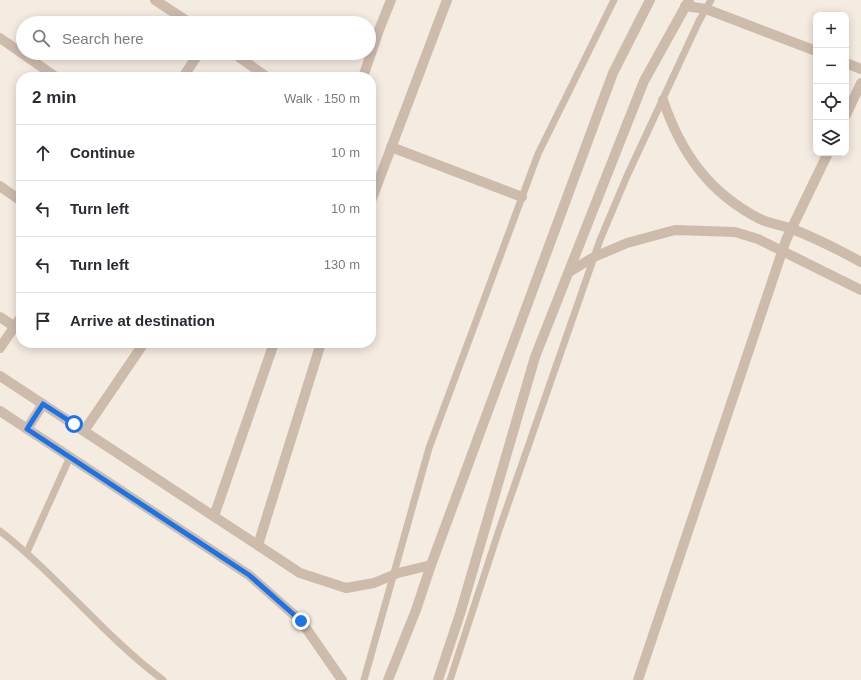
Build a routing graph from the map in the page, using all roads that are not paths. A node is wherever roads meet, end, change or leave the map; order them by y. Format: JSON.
{"nodes":[{"id":1,"x":155,"y":0,"type":"edge"},
{"id":2,"x":391,"y":0,"type":"edge"},
{"id":3,"x":447,"y":0,"type":"edge"},
{"id":4,"x":614,"y":0,"type":"edge"},
{"id":5,"x":650,"y":0,"type":"edge"},
{"id":6,"x":711,"y":0,"type":"edge"},
{"id":7,"x":687,"y":3,"type":"edge"},
{"id":8,"x":706,"y":10,"type":"junction"},
{"id":9,"x":179,"y":16,"type":"edge"},
{"id":10,"x":376,"y":36,"type":"edge"},
{"id":11,"x":0,"y":38,"type":"edge"},
{"id":12,"x":16,"y":49,"type":"edge"},
{"id":13,"x":813,"y":50,"type":"edge"},
{"id":14,"x":32,"y":60,"type":"edge"},
{"id":15,"x":194,"y":60,"type":"edge"},
{"id":16,"x":243,"y":60,"type":"edge"},
{"id":17,"x":368,"y":60,"type":"edge"},
{"id":18,"x":849,"y":64,"type":"edge"},
{"id":19,"x":861,"y":69,"type":"edge"},
{"id":20,"x":49,"y":72,"type":"edge"},
{"id":21,"x":186,"y":72,"type":"edge"},
{"id":22,"x":260,"y":72,"type":"edge"},
{"id":23,"x":365,"y":72,"type":"edge"},
{"id":24,"x":861,"y":83,"type":"edge"},
{"id":25,"x":663,"y":100,"type":"junction"},
{"id":26,"x":849,"y":109,"type":"edge"},
{"id":27,"x":391,"y":147,"type":"junction"},
{"id":28,"x":827,"y":156,"type":"edge"},
{"id":29,"x":0,"y":186,"type":"edge"},
{"id":30,"x":376,"y":188,"type":"edge"},
{"id":31,"x":16,"y":197,"type":"edge"},
{"id":32,"x":522,"y":197,"type":"junction"},
{"id":33,"x":792,"y":229,"type":"junction"},
{"id":34,"x":782,"y":252,"type":"junction"},
{"id":35,"x":594,"y":257,"type":"junction"},
{"id":36,"x":861,"y":262,"type":"edge"},
{"id":37,"x":569,"y":272,"type":"junction"},
{"id":38,"x":861,"y":290,"type":"edge"},
{"id":39,"x":0,"y":317,"type":"edge"},
{"id":40,"x":15,"y":327,"type":"joint"},
{"id":41,"x":0,"y":348,"type":"edge"},
{"id":42,"x":141,"y":348,"type":"edge"},
{"id":43,"x":272,"y":348,"type":"edge"},
{"id":44,"x":319,"y":348,"type":"edge"},
{"id":45,"x":0,"y":376,"type":"edge"},
{"id":46,"x":43,"y":404,"type":"junction"},
{"id":47,"x":0,"y":411,"type":"edge"},
{"id":48,"x":27,"y":429,"type":"junction"},
{"id":49,"x":84,"y":431,"type":"junction"},
{"id":50,"x":70,"y":457,"type":"junction"},
{"id":51,"x":214,"y":516,"type":"junction"},
{"id":52,"x":0,"y":531,"type":"edge"},
{"id":53,"x":258,"y":545,"type":"junction"},
{"id":54,"x":27,"y":552,"type":"junction"},
{"id":55,"x":430,"y":565,"type":"junction"},
{"id":56,"x":395,"y":575,"type":"junction"},
{"id":57,"x":163,"y":680,"type":"edge"},
{"id":58,"x":342,"y":680,"type":"edge"},
{"id":59,"x":364,"y":680,"type":"edge"},
{"id":60,"x":388,"y":680,"type":"edge"},
{"id":61,"x":438,"y":680,"type":"edge"},
{"id":62,"x":450,"y":680,"type":"edge"},
{"id":63,"x":638,"y":680,"type":"edge"}],
"edges":[{"from":1,"to":9,"type":"street"},
{"from":2,"to":10,"type":"street"},
{"from":3,"to":27,"type":"street"},
{"from":4,"to":32,"type":"lane"},
{"from":5,"to":55,"type":"street"},
{"from":6,"to":8,"type":"lane"},
{"from":7,"to":8,"type":"street"},
{"from":7,"to":37,"type":"street"},
{"from":8,"to":13,"type":"street"},
{"from":8,"to":25,"type":"lane"},
{"from":11,"to":12,"type":"street"},
{"from":14,"to":20,"type":"street"},
{"from":15,"to":21,"type":"street"},
{"from":16,"to":22,"type":"street"},
{"from":17,"to":23,"type":"street"},
{"from":18,"to":19,"type":"street"},
{"from":24,"to":26,"type":"street"},
{"from":25,"to":33,"type":"street"},
{"from":25,"to":35,"type":"lane"},
{"from":27,"to":30,"type":"street"},
{"from":27,"to":32,"type":"street"},
{"from":28,"to":33,"type":"street"},
{"from":29,"to":31,"type":"street"},
{"from":32,"to":56,"type":"lane"},
{"from":33,"to":34,"type":"street"},
{"from":33,"to":36,"type":"street"},
{"from":34,"to":35,"type":"street"},
{"from":34,"to":38,"type":"street"},
{"from":34,"to":63,"type":"street"},
{"from":35,"to":37,"type":"street"},
{"from":35,"to":62,"type":"lane"},
{"from":37,"to":61,"type":"street"},
{"from":39,"to":40,"type":"street"},
{"from":40,"to":41,"type":"street"},
{"from":42,"to":49,"type":"street"},
{"from":43,"to":51,"type":"street"},
{"from":44,"to":53,"type":"street"},
{"from":45,"to":46,"type":"street"},
{"from":46,"to":48,"type":"street"},
{"from":46,"to":49,"type":"street"},
{"from":47,"to":48,"type":"street"},
{"from":48,"to":50,"type":"street"},
{"from":49,"to":51,"type":"street"},
{"from":50,"to":54,"type":"lane"},
{"from":50,"to":58,"type":"street"},
{"from":51,"to":53,"type":"street"},
{"from":52,"to":54,"type":"lane"},
{"from":53,"to":56,"type":"street"},
{"from":54,"to":57,"type":"lane"},
{"from":55,"to":56,"type":"street"},
{"from":55,"to":60,"type":"street"},
{"from":56,"to":59,"type":"lane"}]}
